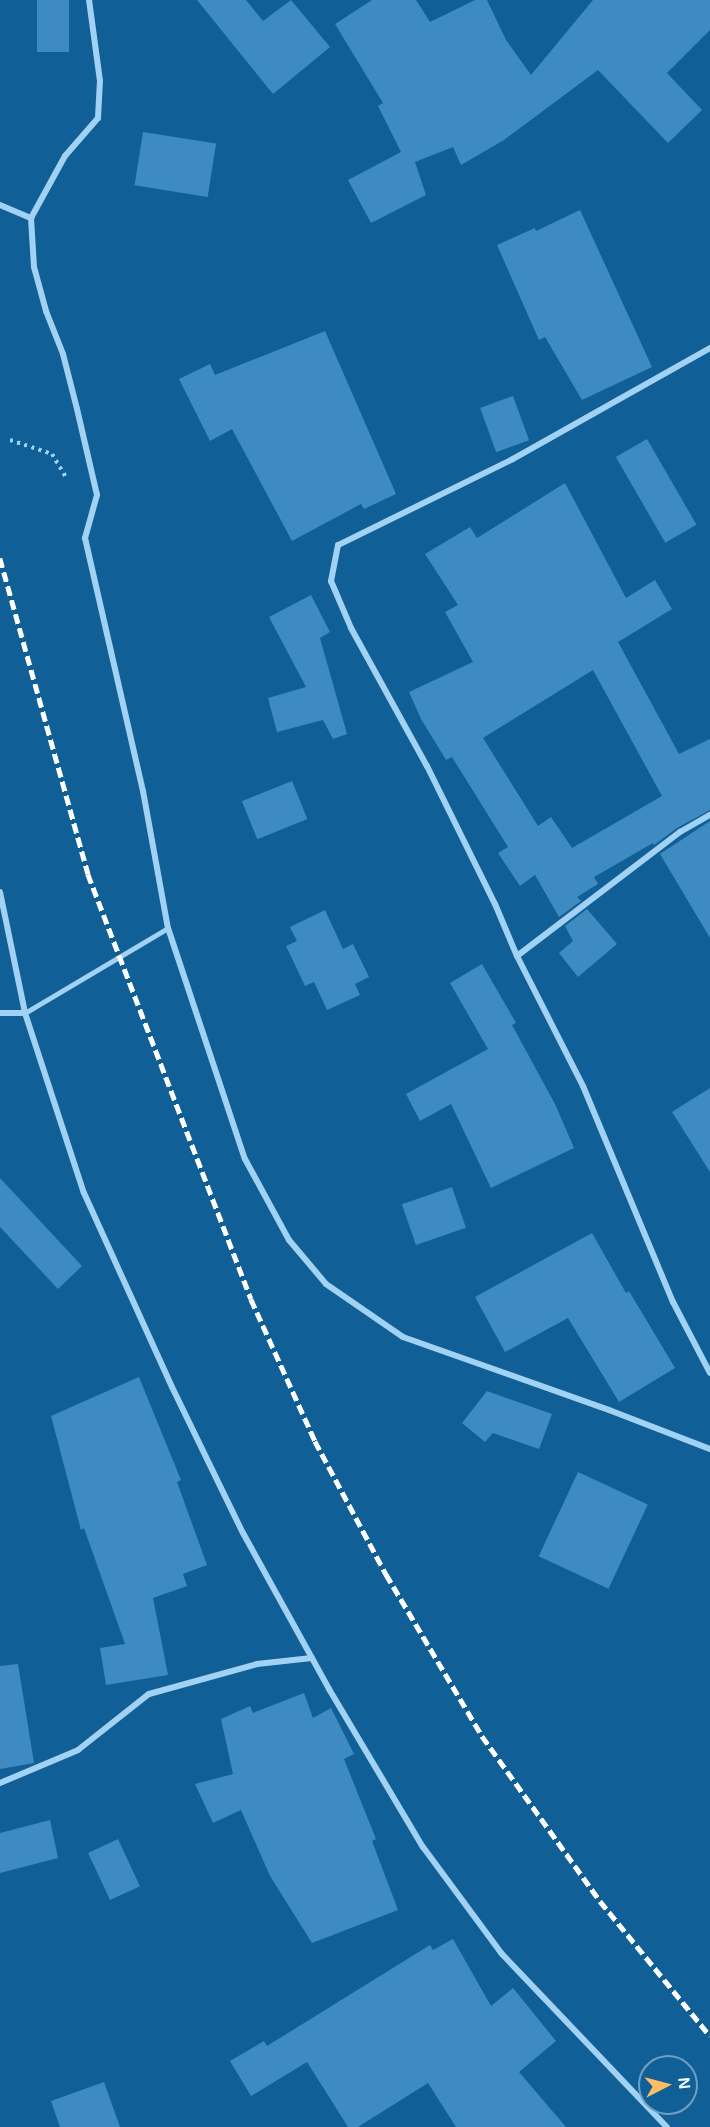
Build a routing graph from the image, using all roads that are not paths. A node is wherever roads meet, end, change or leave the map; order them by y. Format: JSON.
{"nodes":[{"id":1,"x":89,"y":0,"type":"edge"},
{"id":2,"x":0,"y":205,"type":"edge"},
{"id":3,"x":31,"y":218,"type":"junction"},
{"id":4,"x":710,"y":348,"type":"edge"},
{"id":5,"x":710,"y":815,"type":"edge"},
{"id":6,"x":0,"y":892,"type":"edge"},
{"id":7,"x":168,"y":928,"type":"junction"},
{"id":8,"x":517,"y":956,"type":"junction"},
{"id":9,"x":0,"y":1013,"type":"edge"},
{"id":10,"x":25,"y":1013,"type":"junction"},
{"id":11,"x":710,"y":1373,"type":"edge"},
{"id":12,"x":710,"y":1449,"type":"edge"},
{"id":13,"x":312,"y":1658,"type":"junction"},
{"id":14,"x":0,"y":1783,"type":"edge"},
{"id":15,"x":667,"y":2127,"type":"edge"}],
"edges":[{"from":1,"to":3,"type":"street"},
{"from":2,"to":3,"type":"street"},
{"from":3,"to":7,"type":"street"},
{"from":4,"to":8,"type":"street"},
{"from":5,"to":8,"type":"street"},
{"from":6,"to":10,"type":"street"},
{"from":7,"to":10,"type":"lane"},
{"from":7,"to":12,"type":"street"},
{"from":8,"to":11,"type":"street"},
{"from":9,"to":10,"type":"street"},
{"from":10,"to":13,"type":"street"},
{"from":13,"to":14,"type":"street"},
{"from":13,"to":15,"type":"street"}]}
